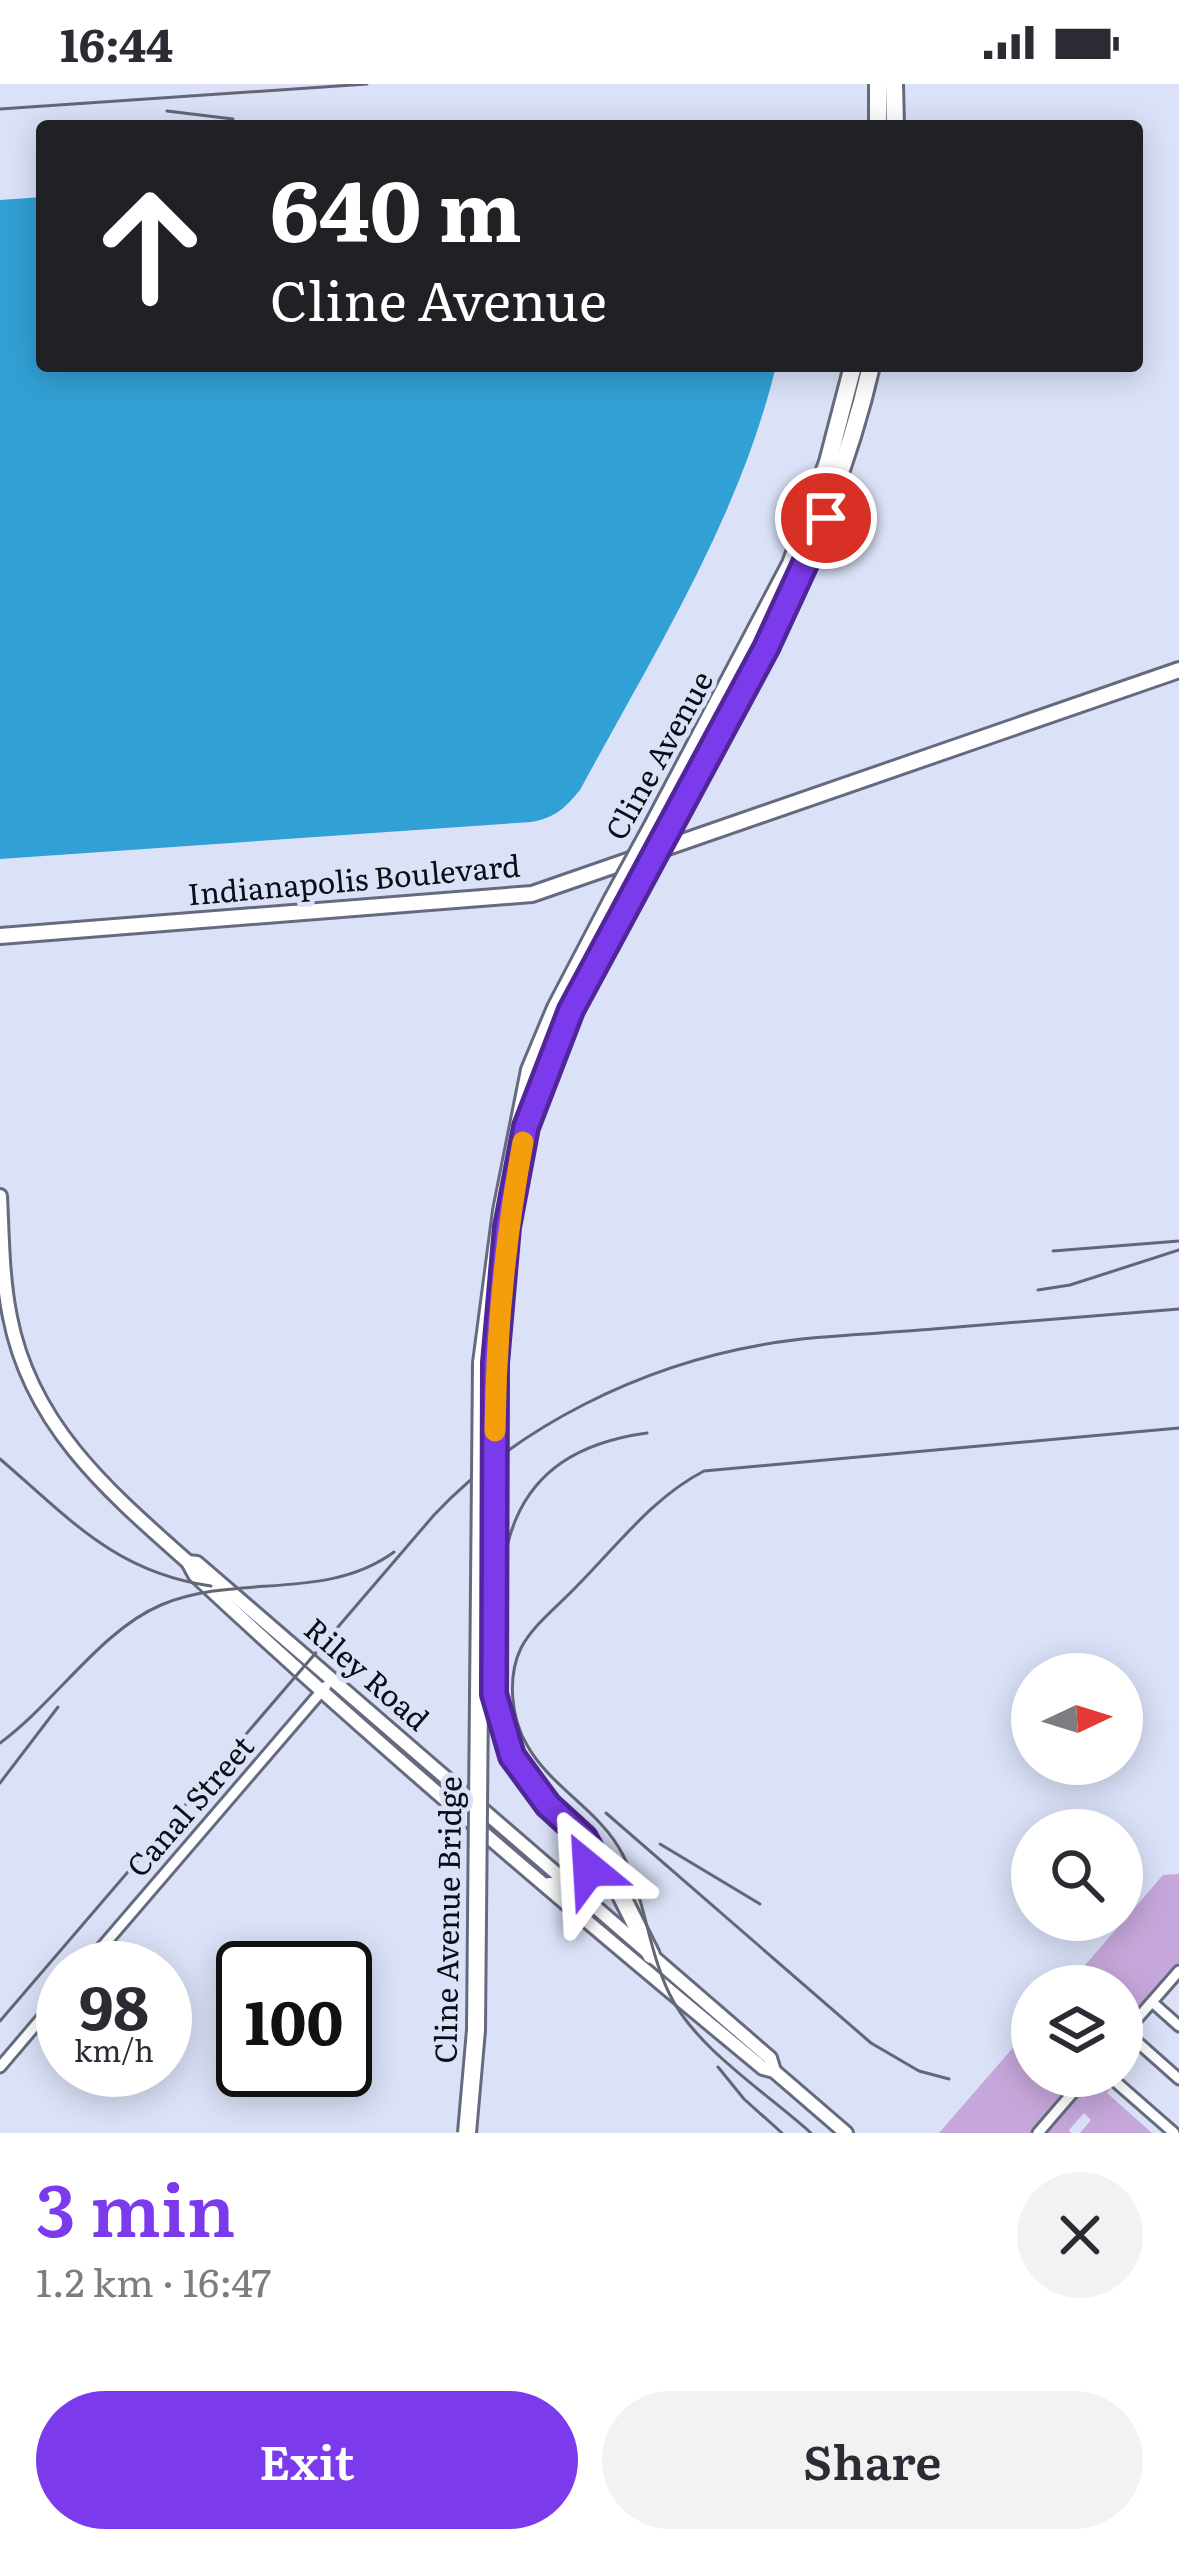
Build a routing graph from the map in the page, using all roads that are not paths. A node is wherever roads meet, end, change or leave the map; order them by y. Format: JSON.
{"nodes":[{"id":1,"x":878,"y":84,"type":"edge"},
{"id":2,"x":894,"y":84,"type":"edge"},
{"id":3,"x":878,"y":120,"type":"edge"},
{"id":4,"x":895,"y":120,"type":"edge"},
{"id":5,"x":852,"y":372,"type":"edge"},
{"id":6,"x":869,"y":372,"type":"edge"},
{"id":7,"x":1179,"y":670,"type":"edge"},
{"id":8,"x":0,"y":936,"type":"edge"},
{"id":9,"x":526,"y":1127,"type":"junction"},
{"id":10,"x":511,"y":1168,"type":"junction"},
{"id":11,"x":0,"y":1196,"type":"edge"},
{"id":12,"x":489,"y":1363,"type":"junction"},
{"id":13,"x":188,"y":1562,"type":"junction"},
{"id":14,"x":334,"y":1678,"type":"junction"},
{"id":15,"x":323,"y":1689,"type":"junction"},
{"id":16,"x":478,"y":1708,"type":"joint"},
{"id":17,"x":584,"y":1838,"type":"junction"},
{"id":18,"x":571,"y":1885,"type":"junction"},
{"id":19,"x":549,"y":1886,"type":"junction"},
{"id":20,"x":108,"y":1941,"type":"edge"},
{"id":21,"x":651,"y":1955,"type":"junction"},
{"id":22,"x":1178,"y":1973,"type":"edge"},
{"id":23,"x":1152,"y":2002,"type":"junction"},
{"id":24,"x":1143,"y":2012,"type":"edge"},
{"id":25,"x":36,"y":2025,"type":"edge"},
{"id":26,"x":1179,"y":2026,"type":"edge"},
{"id":27,"x":1143,"y":2050,"type":"edge"},
{"id":28,"x":0,"y":2067,"type":"edge"},
{"id":29,"x":774,"y":2071,"type":"junction"},
{"id":30,"x":1179,"y":2079,"type":"edge"},
{"id":31,"x":1069,"y":2097,"type":"edge"},
{"id":32,"x":1133,"y":2097,"type":"edge"},
{"id":33,"x":467,"y":2133,"type":"edge"},
{"id":34,"x":846,"y":2133,"type":"edge"},
{"id":35,"x":1038,"y":2133,"type":"edge"},
{"id":36,"x":1174,"y":2133,"type":"edge"}],
"edges":[{"from":1,"to":3,"type":"highway"},
{"from":2,"to":4,"type":"highway"},
{"from":5,"to":10,"type":"highway","name":"Cline Avenue","bridge":true},
{"from":6,"to":9,"type":"highway","name":"Cline Avenue","bridge":true},
{"from":7,"to":8,"type":"main road","name":"Indianapolis Boulevard"},
{"from":9,"to":10,"type":"highway","name":"Cline Avenue"},
{"from":9,"to":12,"type":"highway"},
{"from":10,"to":12,"type":"highway","name":"Cline Avenue"},
{"from":11,"to":13,"type":"main road","name":"Riley Road"},
{"from":12,"to":16,"type":"highway","name":"Cline Avenue","bridge":true},
{"from":12,"to":17,"type":"highway","bridge":true},
{"from":13,"to":14,"type":"main road","name":"Riley Road"},
{"from":13,"to":15,"type":"main road","name":"Riley Road"},
{"from":14,"to":15,"type":"street","name":"Canal Street"},
{"from":14,"to":18,"type":"main road","name":"Riley Road"},
{"from":15,"to":19,"type":"main road","name":"Riley Road"},
{"from":15,"to":20,"type":"street","name":"Canal Street"},
{"from":16,"to":33,"type":"highway","name":"Cline Avenue Bridge","bridge":true},
{"from":17,"to":18,"type":"highway"},
{"from":17,"to":21,"type":"highway"},
{"from":18,"to":19,"type":"highway"},
{"from":18,"to":21,"type":"main road","name":"Riley Road"},
{"from":19,"to":29,"type":"main road","name":"Riley Road"},
{"from":21,"to":29,"type":"main road","name":"Riley Road"},
{"from":22,"to":23,"type":"street"},
{"from":23,"to":24,"type":"street"},
{"from":23,"to":26,"type":"street"},
{"from":25,"to":28,"type":"street"},
{"from":27,"to":30,"type":"street"},
{"from":29,"to":34,"type":"main road","name":"Riley Road"},
{"from":31,"to":35,"type":"street"},
{"from":32,"to":36,"type":"street"}]}
